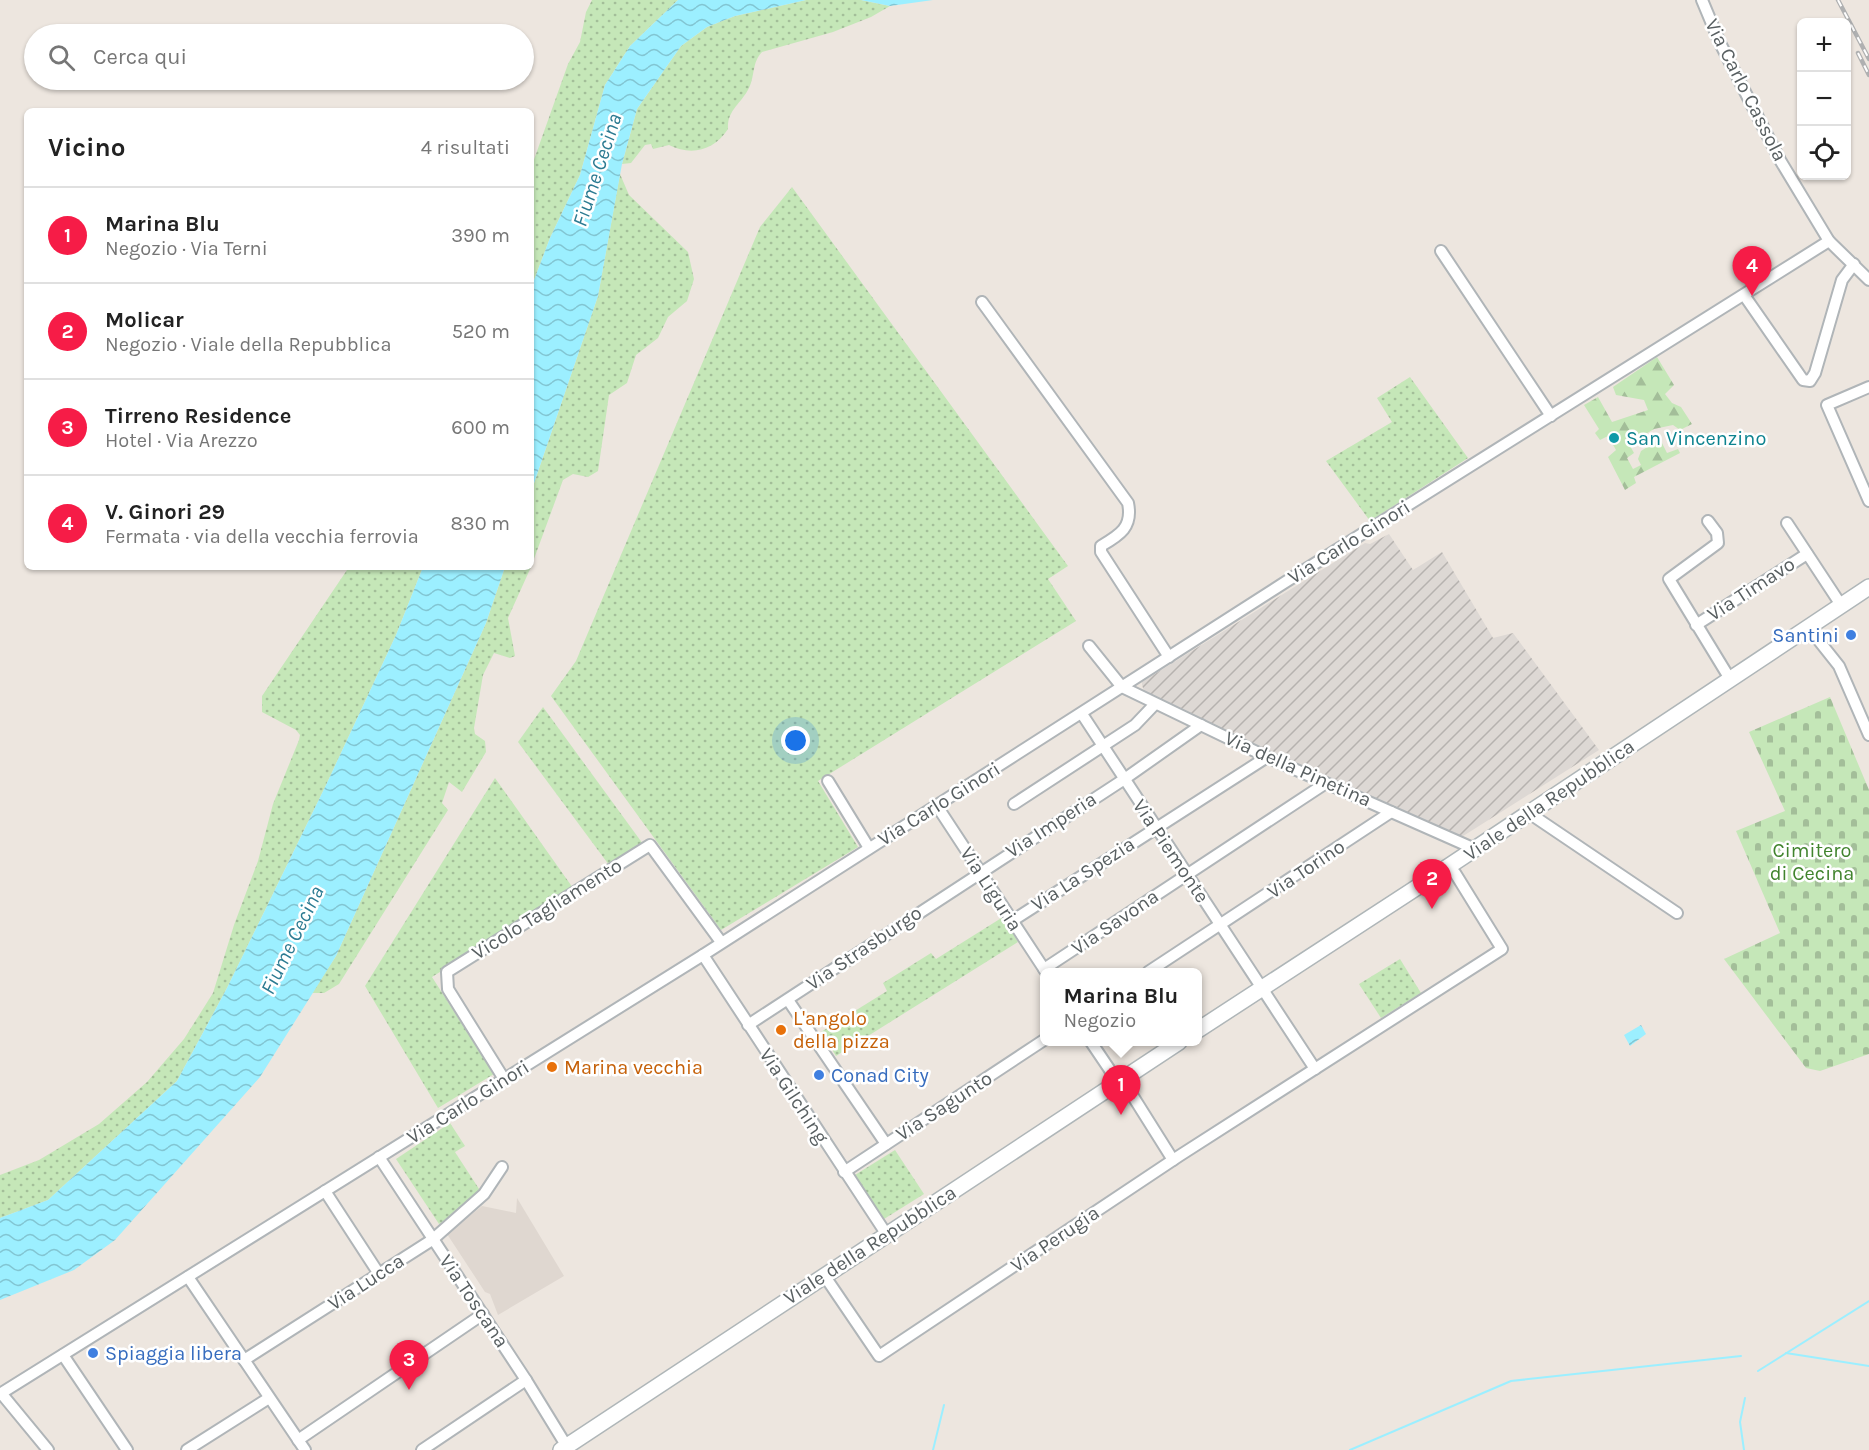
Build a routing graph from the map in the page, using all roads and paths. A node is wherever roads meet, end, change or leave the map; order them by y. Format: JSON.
{"nodes":[{"id":1,"x":1702,"y":0,"type":"edge"},
{"id":2,"x":1829,"y":241,"type":"junction"},
{"id":3,"x":1441,"y":251,"type":"dead end"},
{"id":4,"x":1854,"y":264,"type":"junction"},
{"id":5,"x":1869,"y":280,"type":"edge"},
{"id":6,"x":1744,"y":295,"type":"junction"},
{"id":7,"x":982,"y":302,"type":"dead end"},
{"id":8,"x":1869,"y":387,"type":"edge"},
{"id":9,"x":1551,"y":416,"type":"junction"},
{"id":10,"x":1869,"y":501,"type":"edge"},
{"id":11,"x":1708,"y":521,"type":"dead end"},
{"id":12,"x":1787,"y":523,"type":"dead end"},
{"id":13,"x":1807,"y":554,"type":"junction"},
{"id":14,"x":1869,"y":586,"type":"edge"},
{"id":15,"x":1841,"y":605,"type":"junction"},
{"id":16,"x":1696,"y":625,"type":"junction"},
{"id":17,"x":1808,"y":627,"type":"junction"},
{"id":18,"x":1089,"y":646,"type":"dead end"},
{"id":19,"x":1169,"y":657,"type":"junction"},
{"id":20,"x":1730,"y":680,"type":"junction"},
{"id":21,"x":1122,"y":687,"type":"junction"},
{"id":22,"x":1155,"y":704,"type":"junction"},
{"id":23,"x":1082,"y":714,"type":"junction"},
{"id":24,"x":1201,"y":725,"type":"junction"},
{"id":25,"x":1869,"y":735,"type":"edge"},
{"id":26,"x":1102,"y":748,"type":"junction"},
{"id":27,"x":1267,"y":757,"type":"junction"},
{"id":28,"x":1123,"y":780,"type":"junction"},
{"id":29,"x":828,"y":781,"type":"dead end"},
{"id":30,"x":1326,"y":783,"type":"junction"},
{"id":31,"x":1014,"y":804,"type":"dead end"},
{"id":32,"x":937,"y":806,"type":"junction"},
{"id":33,"x":1391,"y":812,"type":"junction"},
{"id":34,"x":1529,"y":813,"type":"junction"},
{"id":35,"x":1155,"y":827,"type":"junction"},
{"id":36,"x":869,"y":848,"type":"junction"},
{"id":37,"x":1475,"y":849,"type":"junction"},
{"id":38,"x":1448,"y":866,"type":"junction"},
{"id":39,"x":980,"y":871,"type":"junction"},
{"id":40,"x":1186,"y":874,"type":"junction"},
{"id":41,"x":1677,"y":913,"type":"dead end"},
{"id":42,"x":1012,"y":921,"type":"junction"},
{"id":43,"x":1220,"y":926,"type":"junction"},
{"id":44,"x":721,"y":942,"type":"junction"},
{"id":45,"x":703,"y":956,"type":"junction"},
{"id":46,"x":1043,"y":968,"type":"edge"},
{"id":47,"x":1049,"y":968,"type":"edge"},
{"id":48,"x":1154,"y":968,"type":"edge"},
{"id":49,"x":1262,"y":987,"type":"junction"},
{"id":50,"x":788,"y":1000,"type":"junction"},
{"id":51,"x":748,"y":1025,"type":"junction"},
{"id":52,"x":1202,"y":1027,"type":"edge"},
{"id":53,"x":1040,"y":1043,"type":"edge"},
{"id":54,"x":1094,"y":1046,"type":"edge"},
{"id":55,"x":1172,"y":1046,"type":"edge"},
{"id":56,"x":1315,"y":1069,"type":"junction"},
{"id":57,"x":504,"y":1079,"type":"junction"},
{"id":58,"x":1118,"y":1082,"type":"junction"},
{"id":59,"x":886,"y":1144,"type":"junction"},
{"id":60,"x":379,"y":1157,"type":"junction"},
{"id":61,"x":1173,"y":1160,"type":"junction"},
{"id":62,"x":502,"y":1167,"type":"dead end"},
{"id":63,"x":844,"y":1172,"type":"junction"},
{"id":64,"x":325,"y":1191,"type":"junction"},
{"id":65,"x":887,"y":1235,"type":"junction"},
{"id":66,"x":432,"y":1240,"type":"junction"},
{"id":67,"x":379,"y":1274,"type":"junction"},
{"id":68,"x":825,"y":1275,"type":"junction"},
{"id":69,"x":188,"y":1277,"type":"junction"},
{"id":70,"x":483,"y":1314,"type":"junction"},
{"id":71,"x":63,"y":1355,"type":"junction"},
{"id":72,"x":244,"y":1360,"type":"junction"},
{"id":73,"x":526,"y":1380,"type":"junction"},
{"id":74,"x":1,"y":1393,"type":"edge"},
{"id":75,"x":268,"y":1398,"type":"junction"},
{"id":76,"x":298,"y":1440,"type":"junction"},
{"id":77,"x":566,"y":1449,"type":"edge"},
{"id":78,"x":48,"y":1450,"type":"edge"},
{"id":79,"x":127,"y":1450,"type":"edge"},
{"id":80,"x":187,"y":1450,"type":"edge"},
{"id":81,"x":305,"y":1450,"type":"edge"},
{"id":82,"x":422,"y":1450,"type":"edge"}],
"edges":[{"from":1,"to":2,"type":"street","name":"Via Carlo Cassola"},
{"from":2,"to":4,"type":"street"},
{"from":2,"to":6,"type":"street","name":"Via Carlo Ginori"},
{"from":3,"to":9,"type":"street"},
{"from":4,"to":5,"type":"street"},
{"from":4,"to":6,"type":"street"},
{"from":6,"to":9,"type":"street","name":"Via Carlo Ginori"},
{"from":7,"to":19,"type":"street"},
{"from":8,"to":10,"type":"street"},
{"from":9,"to":19,"type":"street","name":"Via Carlo Ginori"},
{"from":11,"to":16,"type":"street"},
{"from":12,"to":13,"type":"street"},
{"from":13,"to":15,"type":"street"},
{"from":13,"to":16,"type":"street","name":"Via Timavo"},
{"from":14,"to":15,"type":"street","name":"Viale della Repubblica"},
{"from":15,"to":17,"type":"street","name":"Viale della Repubblica"},
{"from":16,"to":20,"type":"street"},
{"from":17,"to":20,"type":"street","name":"Viale della Repubblica"},
{"from":17,"to":25,"type":"street"},
{"from":18,"to":21,"type":"street"},
{"from":19,"to":21,"type":"street","name":"Via Carlo Ginori"},
{"from":20,"to":34,"type":"street","name":"Viale della Repubblica"},
{"from":21,"to":22,"type":"street","name":"Via della Pinetina"},
{"from":21,"to":23,"type":"street","name":"Via Carlo Ginori"},
{"from":22,"to":24,"type":"street","name":"Via della Pinetina"},
{"from":22,"to":26,"type":"street"},
{"from":23,"to":26,"type":"street","name":"Via Piemonte"},
{"from":23,"to":32,"type":"street","name":"Via Carlo Ginori"},
{"from":24,"to":27,"type":"street","name":"Via della Pinetina"},
{"from":24,"to":28,"type":"street","name":"Via Imperia"},
{"from":26,"to":28,"type":"street","name":"Via Piemonte"},
{"from":26,"to":31,"type":"street"},
{"from":27,"to":30,"type":"street","name":"Via della Pinetina"},
{"from":27,"to":35,"type":"street","name":"Via La Spezia"},
{"from":28,"to":35,"type":"street","name":"Via Piemonte"},
{"from":28,"to":39,"type":"street","name":"Via Imperia"},
{"from":29,"to":36,"type":"street"},
{"from":30,"to":33,"type":"street","name":"Via della Pinetina"},
{"from":30,"to":40,"type":"street","name":"Via Savona"},
{"from":32,"to":36,"type":"street","name":"Via Carlo Ginori"},
{"from":32,"to":39,"type":"street","name":"Via Liguria"},
{"from":33,"to":37,"type":"street","name":"Via della Pinetina"},
{"from":33,"to":43,"type":"street","name":"Via Torino"},
{"from":34,"to":37,"type":"street","name":"Viale della Repubblica"},
{"from":34,"to":41,"type":"street"},
{"from":35,"to":40,"type":"street","name":"Via Piemonte"},
{"from":35,"to":42,"type":"street","name":"Via La Spezia"},
{"from":36,"to":44,"type":"street","name":"Via Carlo Ginori"},
{"from":37,"to":38,"type":"street","name":"Viale della Repubblica"},
{"from":38,"to":49,"type":"street","name":"Viale della Repubblica"},
{"from":38,"to":56,"type":"street","name":"Via Perugia"},
{"from":39,"to":42,"type":"street","name":"Via Liguria"},
{"from":39,"to":50,"type":"street","name":"Via Strasburgo"},
{"from":40,"to":43,"type":"street","name":"Via Piemonte"},
{"from":40,"to":47,"type":"street","name":"Via Savona"},
{"from":42,"to":46,"type":"street","name":"Via Liguria"},
{"from":43,"to":48,"type":"street","name":"Via Torino"},
{"from":43,"to":49,"type":"street","name":"Via Piemonte"},
{"from":44,"to":45,"type":"street","name":"Via Carlo Ginori"},
{"from":44,"to":57,"type":"street","name":"Vicolo Tagliamento"},
{"from":45,"to":51,"type":"street","name":"Via Gilching"},
{"from":45,"to":57,"type":"street","name":"Via Carlo Ginori"},
{"from":49,"to":52,"type":"street","name":"Viale della Repubblica"},
{"from":49,"to":56,"type":"street","name":"Via Piemonte"},
{"from":50,"to":51,"type":"street","name":"Via Strasburgo"},
{"from":50,"to":59,"type":"street"},
{"from":51,"to":63,"type":"street","name":"Via Gilching"},
{"from":53,"to":59,"type":"street","name":"Via Sagunto"},
{"from":54,"to":58,"type":"street"},
{"from":55,"to":58,"type":"street","name":"Viale della Repubblica"},
{"from":56,"to":61,"type":"street","name":"Via Perugia"},
{"from":57,"to":60,"type":"street","name":"Via Carlo Ginori"},
{"from":58,"to":61,"type":"street"},
{"from":58,"to":65,"type":"street","name":"Viale della Repubblica"},
{"from":59,"to":63,"type":"street","name":"Via Sagunto"},
{"from":60,"to":64,"type":"street","name":"Via Carlo Ginori"},
{"from":60,"to":66,"type":"street","name":"Via Toscana"},
{"from":61,"to":68,"type":"street","name":"Via Perugia"},
{"from":62,"to":66,"type":"street","name":"Via Lucca"},
{"from":63,"to":65,"type":"street","name":"Via Gilching"},
{"from":64,"to":67,"type":"street"},
{"from":64,"to":69,"type":"street","name":"Via Carlo Ginori"},
{"from":65,"to":68,"type":"street","name":"Viale della Repubblica"},
{"from":66,"to":67,"type":"street","name":"Via Lucca"},
{"from":66,"to":70,"type":"street","name":"Via Toscana"},
{"from":67,"to":72,"type":"street","name":"Via Lucca"},
{"from":68,"to":77,"type":"street","name":"Viale della Repubblica"},
{"from":69,"to":71,"type":"street","name":"Via Carlo Ginori"},
{"from":69,"to":72,"type":"street"},
{"from":70,"to":73,"type":"street","name":"Via Toscana"},
{"from":70,"to":76,"type":"street"},
{"from":71,"to":74,"type":"street","name":"Via Carlo Ginori"},
{"from":71,"to":79,"type":"street"},
{"from":72,"to":75,"type":"street"},
{"from":73,"to":77,"type":"street","name":"Via Toscana"},
{"from":73,"to":82,"type":"street"},
{"from":74,"to":78,"type":"street"},
{"from":75,"to":76,"type":"street"},
{"from":75,"to":80,"type":"street"},
{"from":76,"to":81,"type":"street"}]}
